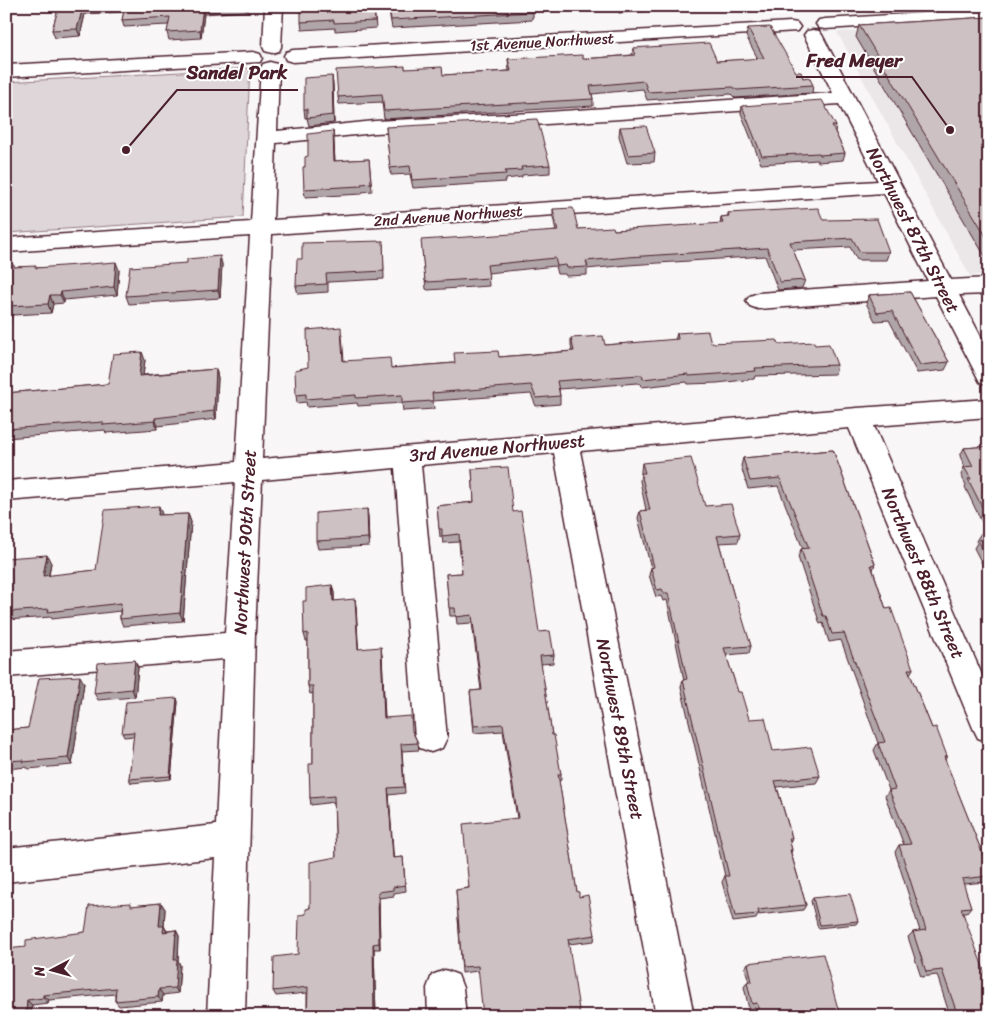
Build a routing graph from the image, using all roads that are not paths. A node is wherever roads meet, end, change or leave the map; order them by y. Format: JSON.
{"nodes":[{"id":1,"x":274,"y":6,"type":"edge"},
{"id":2,"x":989,"y":14,"type":"edge"},
{"id":3,"x":808,"y":23,"type":"junction"},
{"id":4,"x":265,"y":58,"type":"junction"},
{"id":5,"x":6,"y":71,"type":"edge"},
{"id":6,"x":842,"y":91,"type":"junction"},
{"id":7,"x":266,"y":138,"type":"junction"},
{"id":8,"x":891,"y":186,"type":"junction"},
{"id":9,"x":263,"y":229,"type":"junction"},
{"id":10,"x":6,"y":245,"type":"edge"},
{"id":11,"x":989,"y":286,"type":"edge"},
{"id":12,"x":943,"y":289,"type":"junction"},
{"id":13,"x":758,"y":301,"type":"dead end"},
{"id":14,"x":989,"y":376,"type":"edge"},
{"id":15,"x":989,"y":408,"type":"edge"},
{"id":16,"x":856,"y":417,"type":"junction"},
{"id":17,"x":565,"y":442,"type":"junction"},
{"id":18,"x":407,"y":457,"type":"junction"},
{"id":19,"x":249,"y":472,"type":"junction"},
{"id":20,"x":6,"y":491,"type":"edge"},
{"id":21,"x":240,"y":645,"type":"junction"},
{"id":22,"x":6,"y":664,"type":"edge"},
{"id":23,"x":989,"y":728,"type":"edge"},
{"id":24,"x":431,"y":738,"type":"dead end"},
{"id":25,"x":231,"y":840,"type":"junction"},
{"id":26,"x":6,"y":865,"type":"edge"},
{"id":27,"x":226,"y":1016,"type":"edge"},
{"id":28,"x":675,"y":1016,"type":"edge"}],
"edges":[{"from":1,"to":4,"type":"street","name":"Northwest 90th Street"},
{"from":2,"to":3,"type":"street","name":"1st Avenue Northwest"},
{"from":3,"to":4,"type":"street","name":"1st Avenue Northwest"},
{"from":3,"to":6,"type":"street","name":"Northwest 87th Street"},
{"from":4,"to":5,"type":"street"},
{"from":4,"to":7,"type":"street","name":"Northwest 90th Street"},
{"from":6,"to":7,"type":"street"},
{"from":6,"to":8,"type":"street","name":"Northwest 87th Street"},
{"from":7,"to":9,"type":"street","name":"Northwest 90th Street"},
{"from":8,"to":9,"type":"street","name":"2nd Avenue Northwest"},
{"from":8,"to":12,"type":"street","name":"Northwest 87th Street"},
{"from":9,"to":10,"type":"street","name":"2nd Avenue Northwest"},
{"from":9,"to":19,"type":"street","name":"Northwest 90th Street"},
{"from":11,"to":12,"type":"street"},
{"from":12,"to":13,"type":"street"},
{"from":12,"to":14,"type":"street","name":"Northwest 87th Street"},
{"from":15,"to":16,"type":"street","name":"3rd Avenue Northwest"},
{"from":16,"to":17,"type":"street","name":"3rd Avenue Northwest"},
{"from":16,"to":23,"type":"street","name":"Northwest 88th Street"},
{"from":17,"to":18,"type":"street","name":"3rd Avenue Northwest"},
{"from":17,"to":28,"type":"street","name":"Northwest 89th Street"},
{"from":18,"to":19,"type":"street","name":"3rd Avenue Northwest"},
{"from":18,"to":24,"type":"street"},
{"from":19,"to":20,"type":"street","name":"3rd Avenue Northwest"},
{"from":19,"to":21,"type":"street","name":"Northwest 90th Street"},
{"from":21,"to":22,"type":"street"},
{"from":21,"to":25,"type":"street","name":"Northwest 90th Street"},
{"from":25,"to":26,"type":"street"},
{"from":25,"to":27,"type":"street","name":"Northwest 90th Street"}]}
